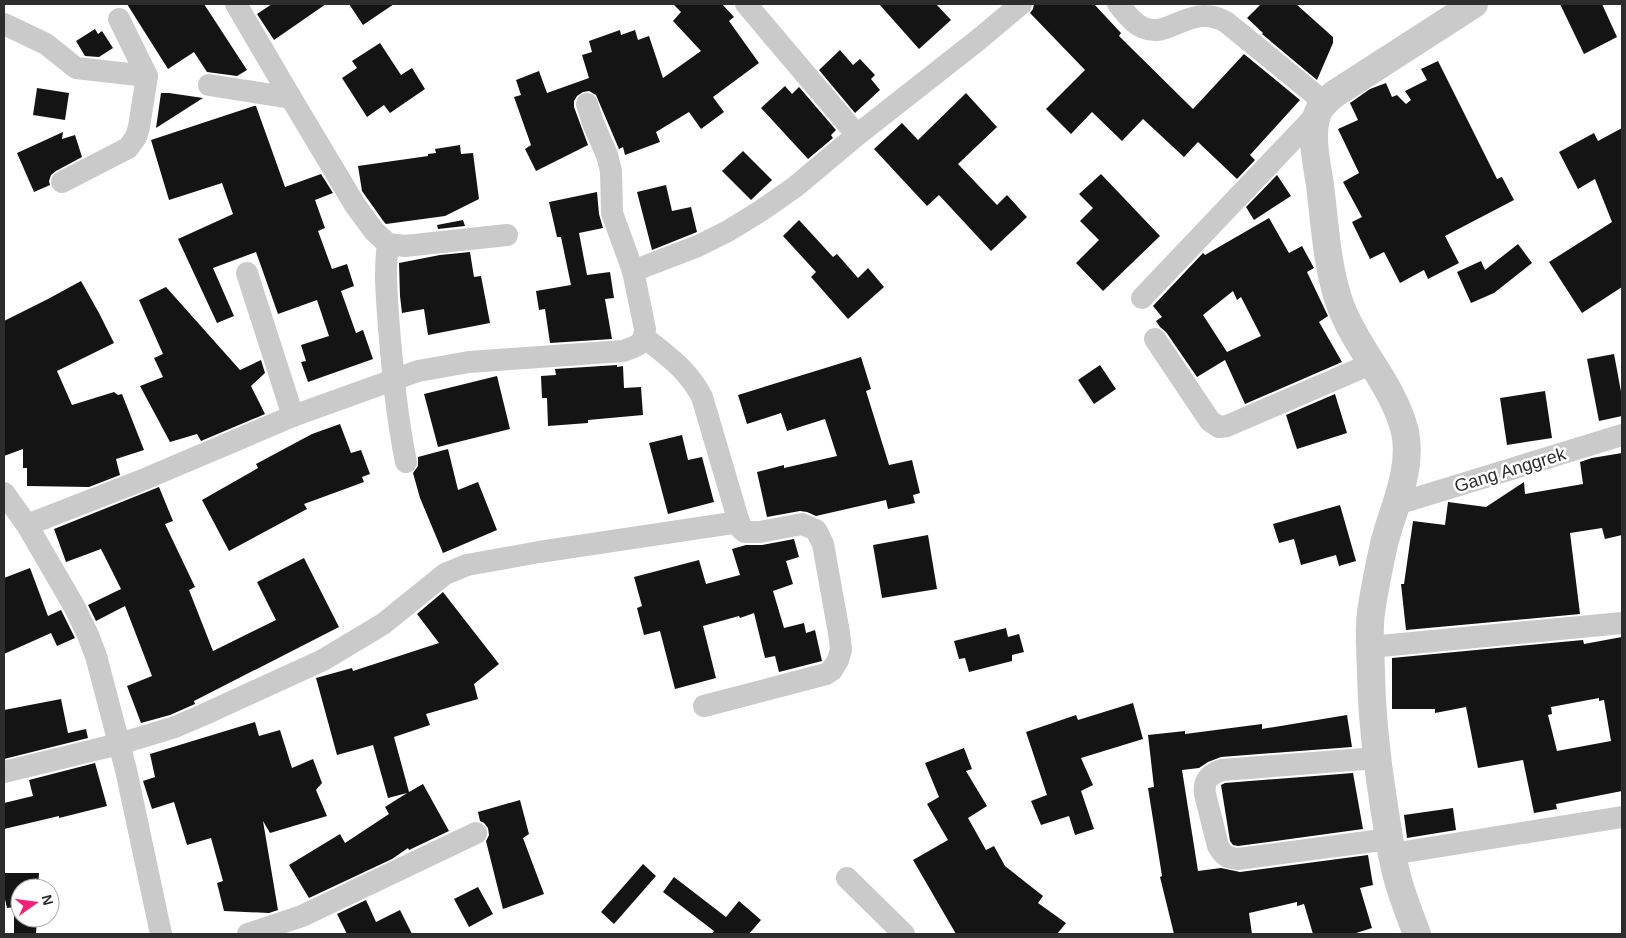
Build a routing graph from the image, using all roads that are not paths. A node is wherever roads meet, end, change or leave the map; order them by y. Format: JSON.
{"nodes":[{"id":1,"x":236,"y":4,"type":"edge"},
{"id":2,"x":746,"y":4,"type":"edge"},
{"id":3,"x":1020,"y":4,"type":"edge"},
{"id":4,"x":1118,"y":4,"type":"edge"},
{"id":5,"x":1474,"y":4,"type":"edge"},
{"id":6,"x":119,"y":19,"type":"dead end"},
{"id":7,"x":4,"y":24,"type":"edge"},
{"id":8,"x":147,"y":76,"type":"junction"},
{"id":9,"x":209,"y":85,"type":"dead end"},
{"id":10,"x":291,"y":98,"type":"junction"},
{"id":11,"x":587,"y":104,"type":"dead end"},
{"id":12,"x":1321,"y":108,"type":"junction"},
{"id":13,"x":857,"y":136,"type":"junction"},
{"id":14,"x":62,"y":182,"type":"dead end"},
{"id":15,"x":507,"y":234,"type":"dead end"},
{"id":16,"x":388,"y":244,"type":"junction"},
{"id":17,"x":633,"y":271,"type":"junction"},
{"id":18,"x":247,"y":273,"type":"dead end"},
{"id":19,"x":1142,"y":298,"type":"dead end"},
{"id":20,"x":644,"y":338,"type":"junction"},
{"id":21,"x":1155,"y":339,"type":"dead end"},
{"id":22,"x":1372,"y":364,"type":"junction"},
{"id":23,"x":393,"y":379,"type":"junction"},
{"id":24,"x":293,"y":416,"type":"junction"},
{"id":25,"x":1622,"y":435,"type":"edge"},
{"id":26,"x":406,"y":462,"type":"dead end"},
{"id":27,"x":4,"y":493,"type":"edge"},
{"id":28,"x":1398,"y":504,"type":"junction"},
{"id":29,"x":739,"y":522,"type":"junction"},
{"id":30,"x":27,"y":525,"type":"junction"},
{"id":31,"x":1622,"y":623,"type":"edge"},
{"id":32,"x":1370,"y":647,"type":"junction"},
{"id":33,"x":704,"y":706,"type":"dead end"},
{"id":34,"x":119,"y":744,"type":"junction"},
{"id":35,"x":1377,"y":758,"type":"junction"},
{"id":36,"x":4,"y":772,"type":"edge"},
{"id":37,"x":1622,"y":817,"type":"edge"},
{"id":38,"x":476,"y":833,"type":"dead end"},
{"id":39,"x":1391,"y":846,"type":"junction"},
{"id":40,"x":847,"y":878,"type":"dead end"},
{"id":41,"x":161,"y":934,"type":"edge"},
{"id":42,"x":248,"y":934,"type":"edge"},
{"id":43,"x":904,"y":934,"type":"edge"},
{"id":44,"x":1417,"y":934,"type":"edge"}],
"edges":[{"from":1,"to":10,"type":"street"},
{"from":2,"to":13,"type":"street"},
{"from":3,"to":13,"type":"street"},
{"from":4,"to":12,"type":"street"},
{"from":5,"to":12,"type":"street"},
{"from":6,"to":8,"type":"street"},
{"from":7,"to":8,"type":"street"},
{"from":8,"to":14,"type":"street"},
{"from":9,"to":10,"type":"street"},
{"from":10,"to":16,"type":"street"},
{"from":11,"to":17,"type":"street"},
{"from":12,"to":19,"type":"street"},
{"from":12,"to":22,"type":"street"},
{"from":13,"to":17,"type":"street"},
{"from":15,"to":16,"type":"street"},
{"from":16,"to":23,"type":"street"},
{"from":17,"to":20,"type":"street"},
{"from":18,"to":24,"type":"street"},
{"from":20,"to":23,"type":"street"},
{"from":20,"to":29,"type":"street"},
{"from":21,"to":22,"type":"street"},
{"from":22,"to":28,"type":"street"},
{"from":23,"to":24,"type":"street"},
{"from":23,"to":26,"type":"street"},
{"from":24,"to":30,"type":"street"},
{"from":25,"to":28,"type":"street","name":"Gang Anggrek"},
{"from":27,"to":30,"type":"street"},
{"from":28,"to":32,"type":"street"},
{"from":29,"to":33,"type":"street"},
{"from":29,"to":34,"type":"street"},
{"from":30,"to":34,"type":"street"},
{"from":31,"to":32,"type":"street"},
{"from":32,"to":35,"type":"street"},
{"from":34,"to":36,"type":"street"},
{"from":34,"to":41,"type":"street"},
{"from":35,"to":39,"type":"street"},
{"from":35,"to":39,"type":"street"},
{"from":37,"to":39,"type":"street"},
{"from":38,"to":42,"type":"street"},
{"from":39,"to":44,"type":"street"},
{"from":40,"to":43,"type":"street"}]}
